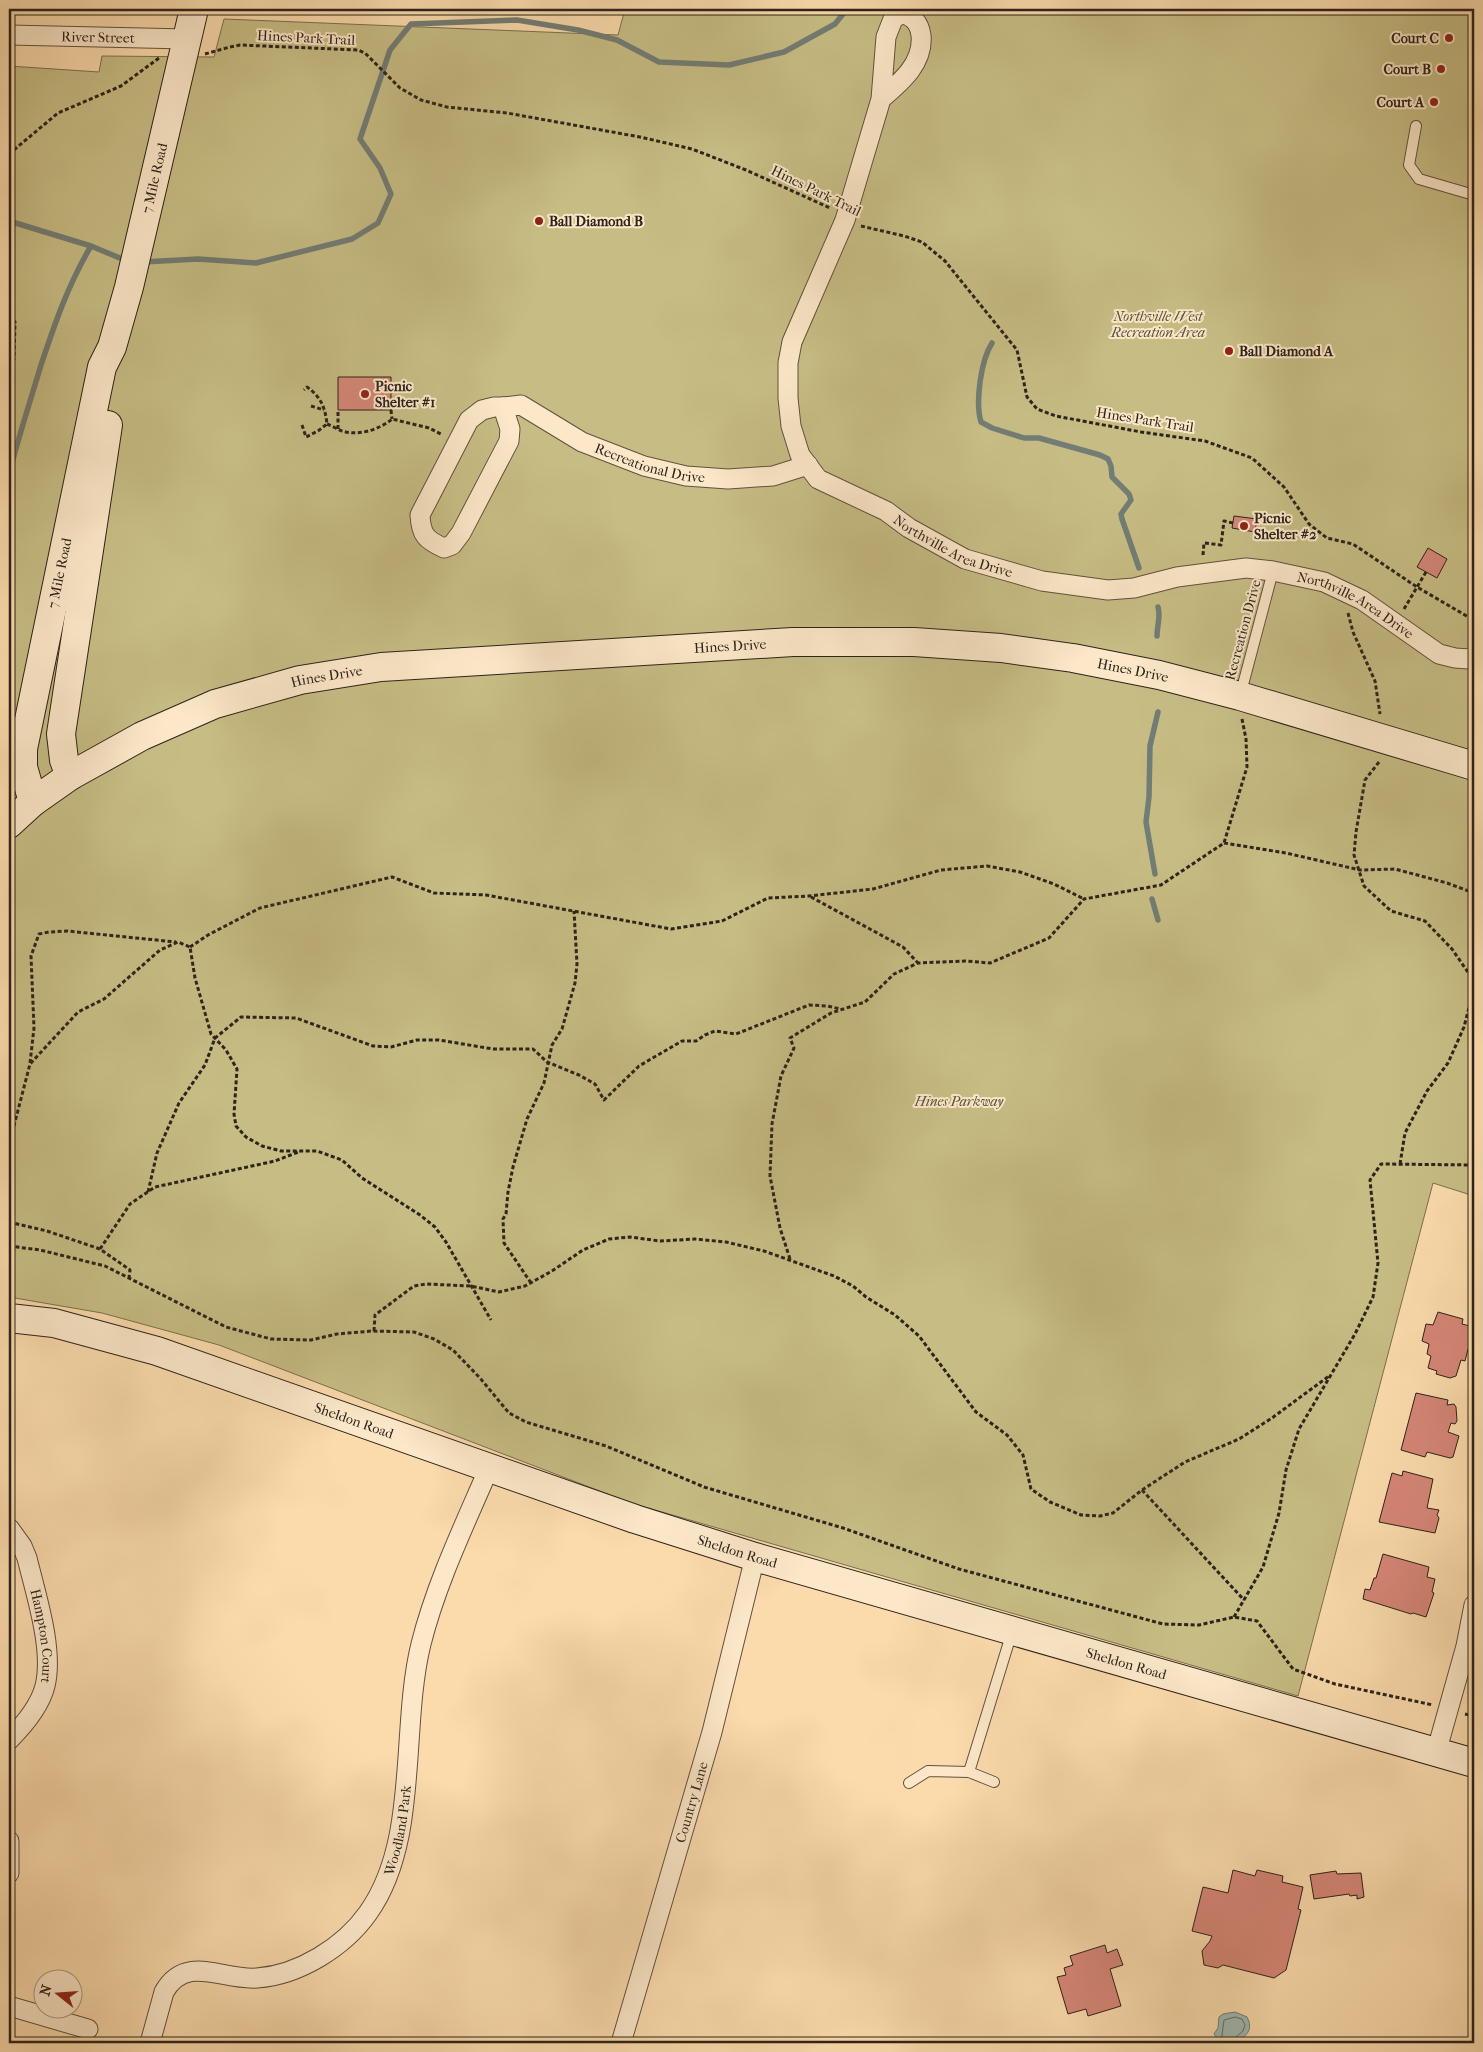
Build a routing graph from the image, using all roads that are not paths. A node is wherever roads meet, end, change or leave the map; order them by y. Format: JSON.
{"nodes":[{"id":1,"x":194,"y":9,"type":"edge"},
{"id":2,"x":9,"y":34,"type":"edge"},
{"id":3,"x":192,"y":48,"type":"junction"},
{"id":4,"x":881,"y":99,"type":"dead end"},
{"id":5,"x":1416,"y":126,"type":"dead end"},
{"id":6,"x":1474,"y":195,"type":"edge"},
{"id":7,"x":112,"y":347,"type":"junction"},
{"id":8,"x":503,"y":407,"type":"junction"},
{"id":9,"x":808,"y":465,"type":"junction"},
{"id":10,"x":61,"y":566,"type":"junction"},
{"id":11,"x":1273,"y":571,"type":"junction"},
{"id":12,"x":1474,"y":656,"type":"edge"},
{"id":13,"x":1240,"y":696,"type":"junction"},
{"id":14,"x":9,"y":731,"type":"edge"},
{"id":15,"x":1474,"y":766,"type":"edge"},
{"id":16,"x":70,"y":776,"type":"junction"},
{"id":17,"x":33,"y":802,"type":"junction"},
{"id":18,"x":9,"y":824,"type":"edge"},
{"id":19,"x":9,"y":1318,"type":"edge"},
{"id":20,"x":489,"y":1468,"type":"junction"},
{"id":21,"x":9,"y":1528,"type":"edge"},
{"id":22,"x":755,"y":1558,"type":"junction"},
{"id":23,"x":1474,"y":1605,"type":"edge"},
{"id":24,"x":1012,"y":1631,"type":"junction"},
{"id":25,"x":9,"y":1740,"type":"edge"},
{"id":26,"x":1436,"y":1753,"type":"junction"},
{"id":27,"x":1474,"y":1763,"type":"edge"},
{"id":28,"x":969,"y":1772,"type":"junction"},
{"id":29,"x":994,"y":1782,"type":"dead end"},
{"id":30,"x":909,"y":1783,"type":"dead end"},
{"id":31,"x":9,"y":1841,"type":"edge"},
{"id":32,"x":9,"y":1873,"type":"edge"},
{"id":33,"x":9,"y":2006,"type":"edge"},
{"id":34,"x":88,"y":2029,"type":"dead end"},
{"id":35,"x":150,"y":2043,"type":"edge"},
{"id":36,"x":621,"y":2043,"type":"edge"}],
"edges":[{"from":1,"to":3,"type":"street","name":"7 Mile Road"},
{"from":2,"to":3,"type":"street","name":"River Street"},
{"from":3,"to":7,"type":"street","name":"7 Mile Road"},
{"from":4,"to":9,"type":"street","name":"Northville Area Drive"},
{"from":5,"to":6,"type":"lane"},
{"from":7,"to":10,"type":"street","name":"7 Mile Road"},
{"from":7,"to":16,"type":"street","name":"7 Mile Road"},
{"from":8,"to":8,"type":"street","name":"Recreational Drive"},
{"from":8,"to":9,"type":"street","name":"Recreational Drive"},
{"from":9,"to":11,"type":"street","name":"Northville Area Drive"},
{"from":10,"to":14,"type":"street"},
{"from":10,"to":17,"type":"street","name":"7 Mile Road"},
{"from":11,"to":12,"type":"street","name":"Northville Area Drive"},
{"from":11,"to":13,"type":"lane","name":"Recreation Drive"},
{"from":13,"to":15,"type":"street","name":"Hines Drive"},
{"from":13,"to":16,"type":"street","name":"Hines Drive"},
{"from":16,"to":17,"type":"street","name":"Hines Drive"},
{"from":17,"to":18,"type":"street","name":"Hines Drive"},
{"from":19,"to":20,"type":"street","name":"Sheldon Road"},
{"from":20,"to":22,"type":"street","name":"Sheldon Road"},
{"from":20,"to":35,"type":"street","name":"Woodland Park"},
{"from":21,"to":25,"type":"street","name":"Hampton Court"},
{"from":22,"to":24,"type":"street","name":"Sheldon Road"},
{"from":22,"to":36,"type":"street","name":"Country Lane"},
{"from":23,"to":26,"type":"street"},
{"from":24,"to":26,"type":"street","name":"Sheldon Road"},
{"from":24,"to":28,"type":"lane"},
{"from":26,"to":27,"type":"street","name":"Sheldon Road"},
{"from":28,"to":29,"type":"lane"},
{"from":28,"to":30,"type":"lane"},
{"from":31,"to":32,"type":"street"},
{"from":33,"to":34,"type":"street"}]}
